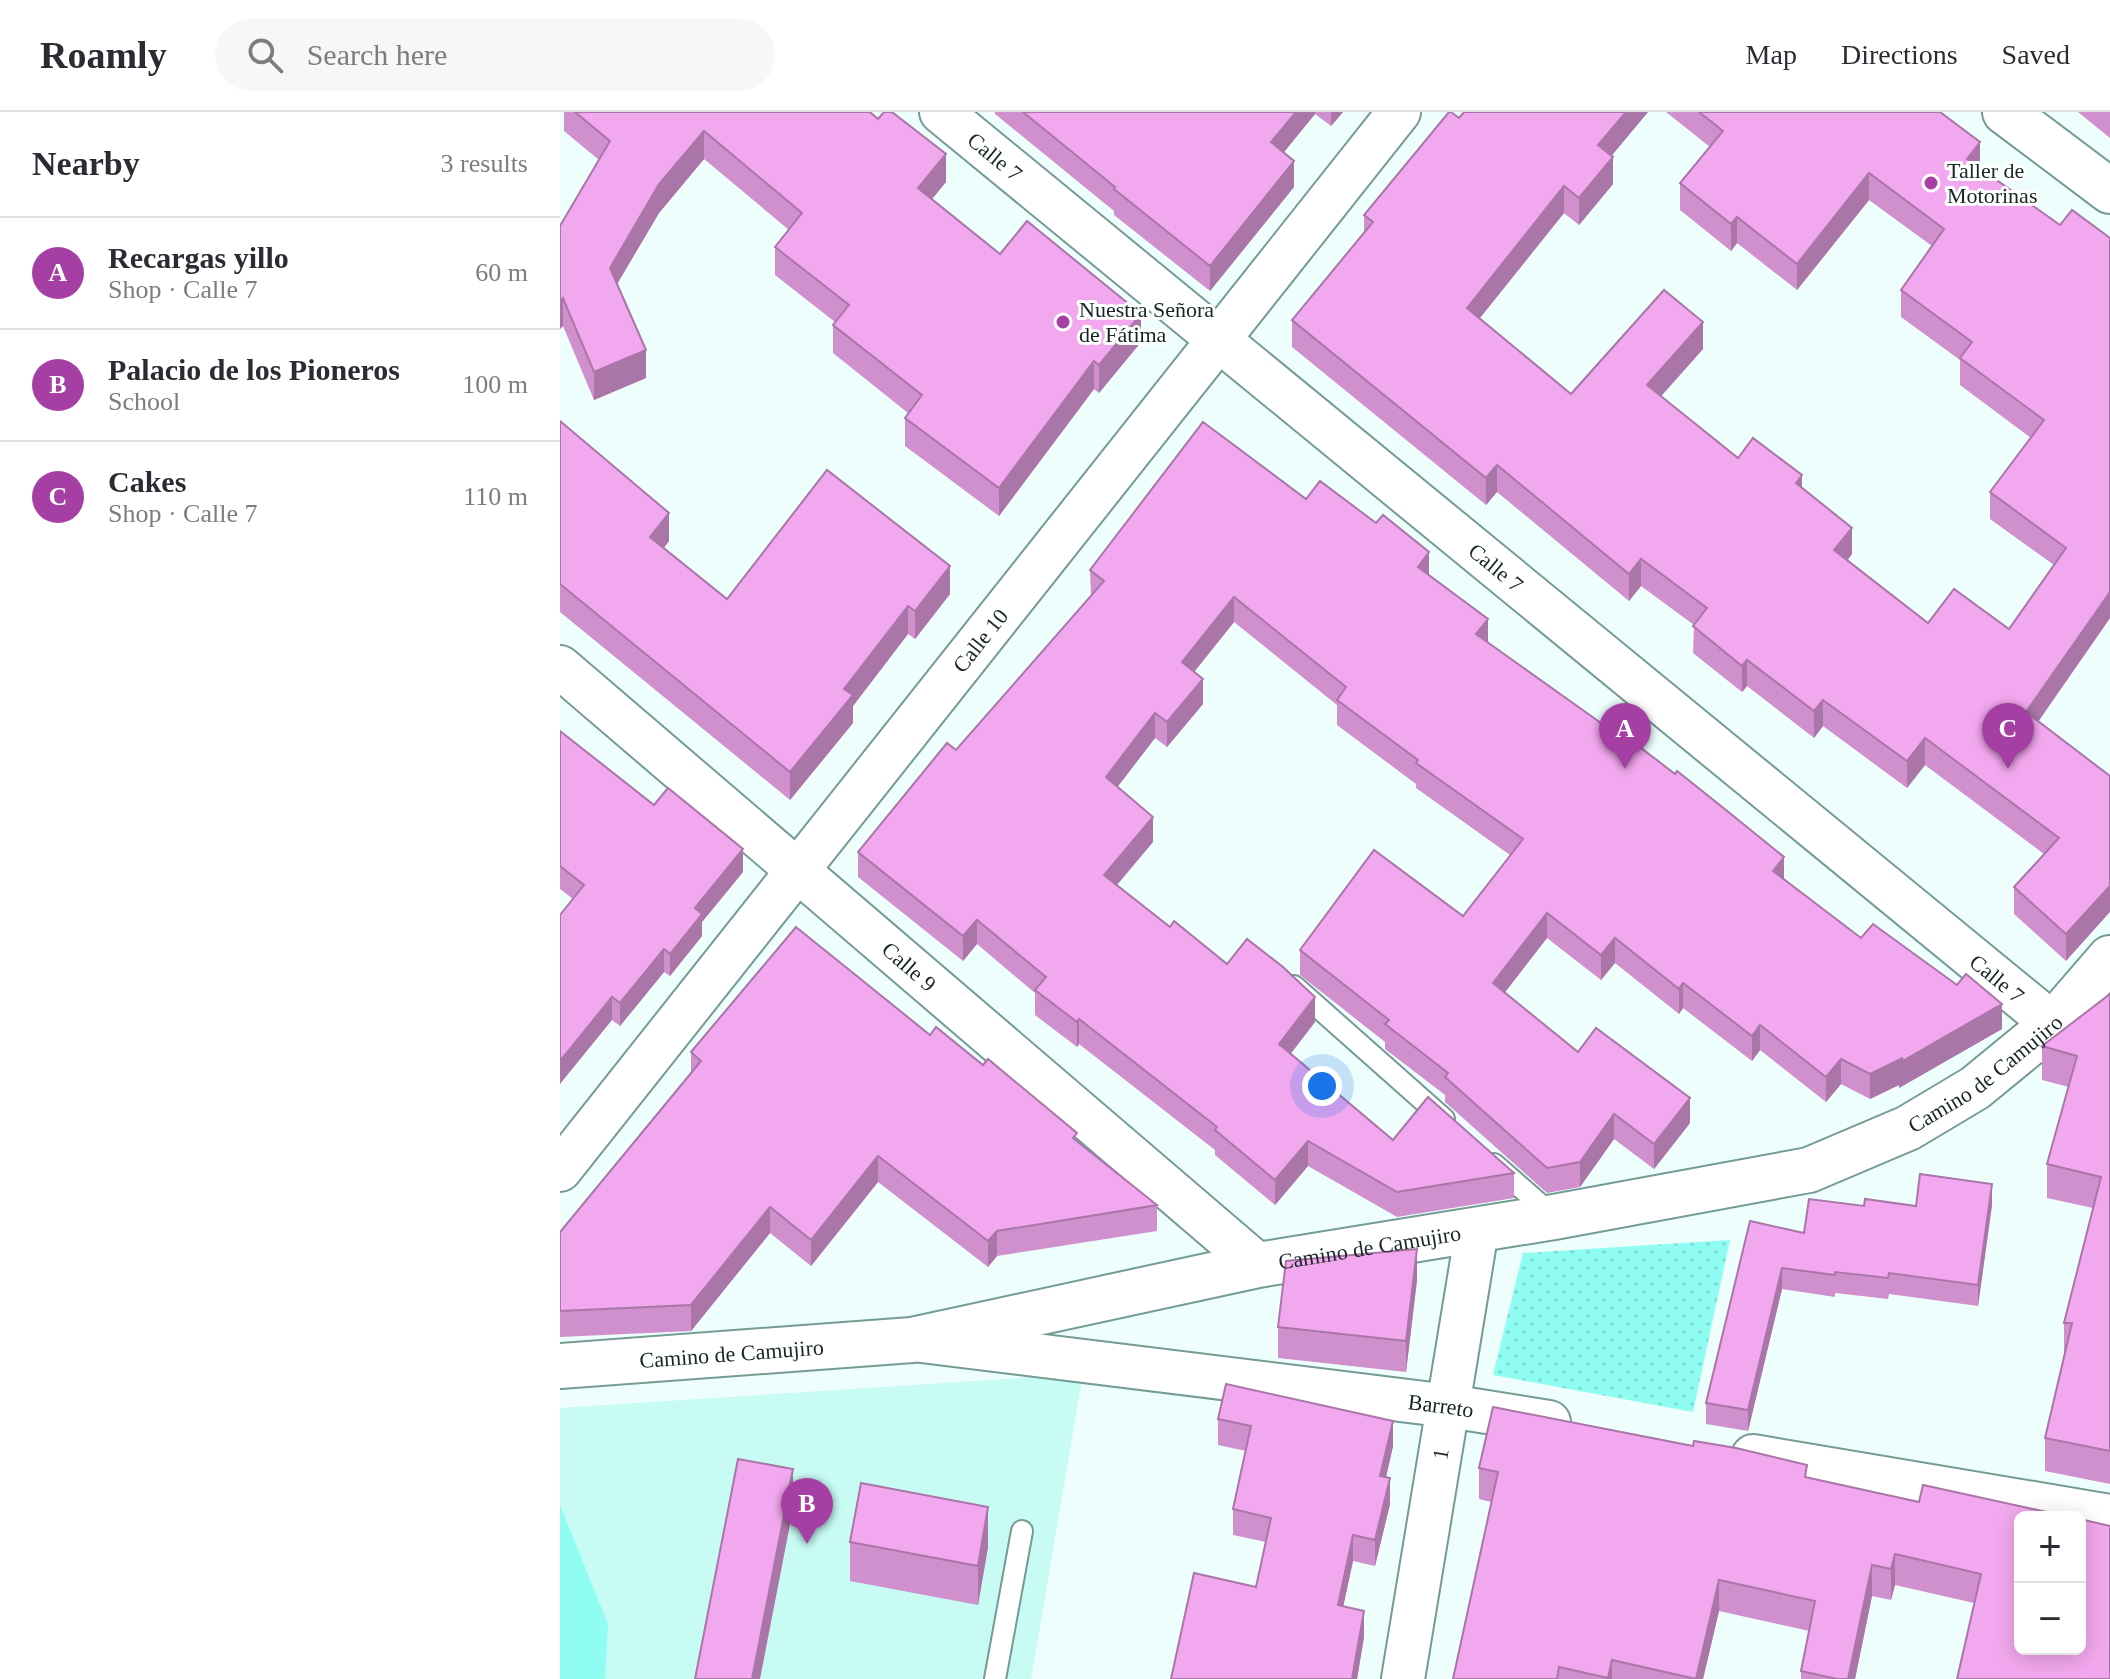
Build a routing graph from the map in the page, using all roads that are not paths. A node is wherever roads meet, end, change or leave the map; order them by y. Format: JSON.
{"nodes":[{"id":1,"x":941,"y":112,"type":"edge"},
{"id":2,"x":1399,"y":112,"type":"edge"},
{"id":3,"x":2005,"y":112,"type":"edge"},
{"id":4,"x":2110,"y":191,"type":"edge"},
{"id":5,"x":1218,"y":338,"type":"junction"},
{"id":6,"x":560,"y":667,"type":"edge"},
{"id":7,"x":800,"y":871,"type":"junction"},
{"id":8,"x":2110,"y":958,"type":"edge"},
{"id":9,"x":1294,"y":986,"type":"edge"},
{"id":10,"x":2053,"y":1024,"type":"junction"},
{"id":11,"x":1460,"y":1133,"type":"edge"},
{"id":12,"x":1484,"y":1154,"type":"edge"},
{"id":13,"x":560,"y":1170,"type":"edge"},
{"id":14,"x":1554,"y":1217,"type":"junction"},
{"id":15,"x":1477,"y":1230,"type":"junction"},
{"id":16,"x":1258,"y":1265,"type":"junction"},
{"id":17,"x":912,"y":1340,"type":"junction"},
{"id":18,"x":560,"y":1366,"type":"edge"},
{"id":19,"x":1449,"y":1406,"type":"junction"},
{"id":20,"x":1591,"y":1429,"type":"edge"},
{"id":21,"x":1717,"y":1450,"type":"edge"},
{"id":22,"x":2110,"y":1516,"type":"edge"},
{"id":23,"x":1022,"y":1531,"type":"dead end"},
{"id":24,"x":995,"y":1679,"type":"edge"},
{"id":25,"x":1403,"y":1679,"type":"edge"}],
"edges":[{"from":1,"to":5,"type":"street","name":"Calle 7"},
{"from":2,"to":5,"type":"street","name":"Calle 10"},
{"from":3,"to":4,"type":"street"},
{"from":5,"to":7,"type":"street","name":"Calle 10"},
{"from":5,"to":10,"type":"street","name":"Calle 7"},
{"from":6,"to":7,"type":"street","name":"Calle 9"},
{"from":7,"to":13,"type":"street","name":"Calle 10"},
{"from":7,"to":16,"type":"street","name":"Calle 9"},
{"from":8,"to":10,"type":"street","name":"Camino de Camujiro"},
{"from":9,"to":11,"type":"lane"},
{"from":10,"to":14,"type":"street","name":"Camino de Camujiro"},
{"from":12,"to":14,"type":"lane"},
{"from":14,"to":15,"type":"street","name":"Camino de Camujiro"},
{"from":15,"to":16,"type":"street","name":"Camino de Camujiro"},
{"from":15,"to":19,"type":"street","name":"1"},
{"from":16,"to":17,"type":"street","name":"Camino de Camujiro"},
{"from":17,"to":18,"type":"street","name":"Camino de Camujiro"},
{"from":17,"to":19,"type":"street","name":"Barreto"},
{"from":19,"to":20,"type":"street","name":"Barreto"},
{"from":19,"to":25,"type":"street","name":"1"},
{"from":21,"to":22,"type":"street"},
{"from":23,"to":24,"type":"lane"}]}
